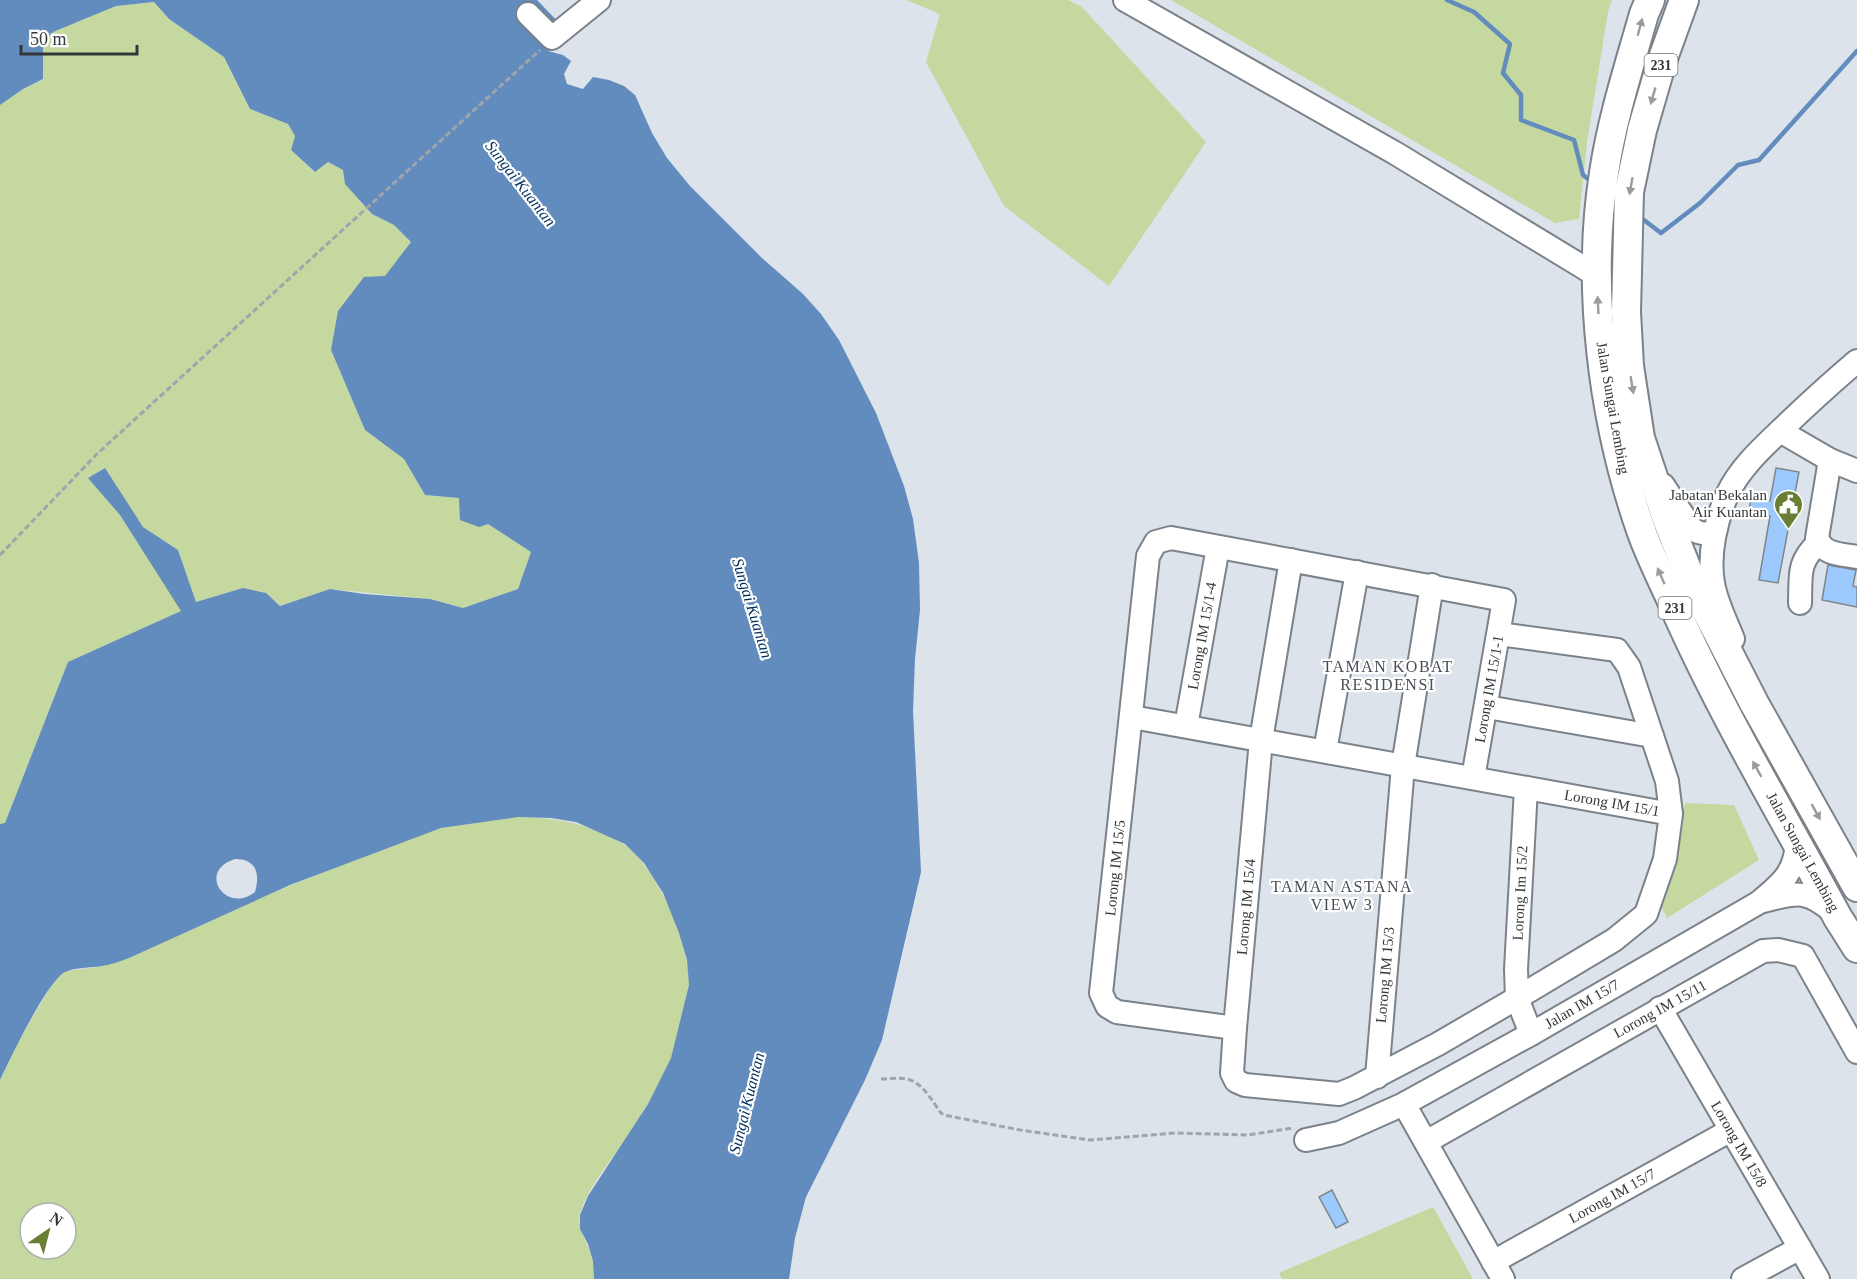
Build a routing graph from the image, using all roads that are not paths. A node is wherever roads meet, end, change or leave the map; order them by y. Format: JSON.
{"nodes":[{"id":1,"x":599,"y":0,"type":"edge"},
{"id":2,"x":1125,"y":0,"type":"edge"},
{"id":3,"x":1650,"y":0,"type":"edge"},
{"id":4,"x":1684,"y":0,"type":"edge"},
{"id":5,"x":528,"y":14,"type":"dead end"},
{"id":6,"x":1596,"y":275,"type":"junction"},
{"id":7,"x":1857,"y":361,"type":"edge"},
{"id":8,"x":1780,"y":431,"type":"junction"},
{"id":9,"x":1830,"y":460,"type":"junction"},
{"id":10,"x":1857,"y":471,"type":"edge"},
{"id":11,"x":1654,"y":475,"type":"junction"},
{"id":12,"x":1716,"y":528,"type":"junction"},
{"id":13,"x":1819,"y":542,"type":"junction"},
{"id":14,"x":1218,"y":546,"type":"junction"},
{"id":15,"x":1857,"y":557,"type":"edge"},
{"id":16,"x":1291,"y":560,"type":"junction"},
{"id":17,"x":1357,"y":572,"type":"junction"},
{"id":18,"x":1432,"y":585,"type":"junction"},
{"id":19,"x":1504,"y":600,"type":"joint"},
{"id":20,"x":1800,"y":603,"type":"dead end"},
{"id":21,"x":1499,"y":634,"type":"junction"},
{"id":22,"x":1754,"y":703,"type":"junction"},
{"id":23,"x":1486,"y":707,"type":"junction"},
{"id":24,"x":1132,"y":717,"type":"junction"},
{"id":25,"x":1186,"y":726,"type":"junction"},
{"id":26,"x":1652,"y":736,"type":"junction"},
{"id":27,"x":1261,"y":740,"type":"junction"},
{"id":28,"x":1325,"y":751,"type":"junction"},
{"id":29,"x":1403,"y":765,"type":"junction"},
{"id":30,"x":1473,"y":778,"type":"junction"},
{"id":31,"x":1526,"y":788,"type":"junction"},
{"id":32,"x":1671,"y":814,"type":"junction"},
{"id":33,"x":1797,"y":841,"type":"junction"},
{"id":34,"x":1857,"y":887,"type":"edge"},
{"id":35,"x":1758,"y":903,"type":"junction"},
{"id":36,"x":1838,"y":918,"type":"junction"},
{"id":37,"x":1857,"y":948,"type":"edge"},
{"id":38,"x":1517,"y":998,"type":"junction"},
{"id":39,"x":1660,"y":1008,"type":"junction"},
{"id":40,"x":1235,"y":1028,"type":"junction"},
{"id":41,"x":1531,"y":1034,"type":"junction"},
{"id":42,"x":1857,"y":1052,"type":"edge"},
{"id":43,"x":1232,"y":1073,"type":"joint"},
{"id":44,"x":1377,"y":1077,"type":"junction"},
{"id":45,"x":1404,"y":1104,"type":"junction"},
{"id":46,"x":1731,"y":1130,"type":"junction"},
{"id":47,"x":1306,"y":1140,"type":"road end"},
{"id":48,"x":1426,"y":1142,"type":"junction"},
{"id":49,"x":1800,"y":1248,"type":"junction"},
{"id":50,"x":1498,"y":1270,"type":"edge"},
{"id":51,"x":1743,"y":1279,"type":"edge"},
{"id":52,"x":1818,"y":1279,"type":"edge"}],
"edges":[{"from":1,"to":5,"type":"street"},
{"from":2,"to":6,"type":"street"},
{"from":6,"to":3,"type":"main road","name":"Jalan Sungai Lembing","number":"231","one_way":true},
{"from":4,"to":11,"type":"main road","name":"Jalan Sungai Lembing","number":"231","one_way":true},
{"from":33,"to":6,"type":"main road","name":"Jalan Sungai Lembing","number":"231","one_way":true},
{"from":7,"to":8,"type":"street"},
{"from":8,"to":9,"type":"street"},
{"from":8,"to":12,"type":"street"},
{"from":9,"to":10,"type":"street"},
{"from":9,"to":13,"type":"street"},
{"from":11,"to":12,"type":"street"},
{"from":11,"to":22,"type":"main road","name":"Jalan Sungai Lembing","number":"231"},
{"from":12,"to":22,"type":"street"},
{"from":13,"to":15,"type":"street"},
{"from":13,"to":20,"type":"street"},
{"from":14,"to":16,"type":"street","name":"Lorong IM 15/5"},
{"from":14,"to":24,"type":"street","name":"Lorong IM 15/5"},
{"from":14,"to":25,"type":"street","name":"Lorong IM 15/1-4"},
{"from":16,"to":17,"type":"street","name":"Lorong IM 15/5"},
{"from":16,"to":27,"type":"street","name":"Lorong IM 15/4"},
{"from":17,"to":18,"type":"street","name":"Lorong IM 15/5"},
{"from":17,"to":28,"type":"street"},
{"from":18,"to":19,"type":"street","name":"Lorong IM 15/5"},
{"from":18,"to":29,"type":"street","name":"Lorong IM 15/3"},
{"from":19,"to":21,"type":"street","name":"Lorong IM 15/1-1"},
{"from":21,"to":23,"type":"street","name":"Lorong IM 15/1-1"},
{"from":21,"to":26,"type":"street"},
{"from":22,"to":34,"type":"main road","name":"Jalan Sungai Lembing","number":"231","one_way":true},
{"from":23,"to":26,"type":"street"},
{"from":23,"to":30,"type":"street","name":"Lorong IM 15/1-1"},
{"from":24,"to":25,"type":"street","name":"Lorong IM 15/1"},
{"from":24,"to":40,"type":"street","name":"Lorong IM 15/5"},
{"from":25,"to":27,"type":"street","name":"Lorong IM 15/1"},
{"from":26,"to":32,"type":"street"},
{"from":27,"to":28,"type":"street","name":"Lorong IM 15/1"},
{"from":27,"to":40,"type":"street","name":"Lorong IM 15/4"},
{"from":28,"to":29,"type":"street","name":"Lorong IM 15/1"},
{"from":29,"to":30,"type":"street","name":"Lorong IM 15/1"},
{"from":29,"to":44,"type":"street","name":"Lorong IM 15/3"},
{"from":30,"to":31,"type":"street","name":"Lorong IM 15/1"},
{"from":31,"to":32,"type":"street","name":"Lorong IM 15/1"},
{"from":31,"to":38,"type":"street","name":"Lorong Im 15/2"},
{"from":32,"to":38,"type":"street","name":"Lorong IM 15/1"},
{"from":33,"to":35,"type":"street"},
{"from":33,"to":36,"type":"main road","name":"Jalan Sungai Lembing","number":"231"},
{"from":35,"to":36,"type":"street"},
{"from":35,"to":41,"type":"street","name":"Jalan IM 15/7"},
{"from":36,"to":37,"type":"main road","name":"Jalan Sungai Lembing","number":"231"},
{"from":38,"to":41,"type":"street"},
{"from":38,"to":44,"type":"street","name":"Lorong IM 15/1"},
{"from":39,"to":42,"type":"street","name":"Lorong IM 15/11"},
{"from":39,"to":46,"type":"street","name":"Lorong IM 15/8"},
{"from":39,"to":48,"type":"street","name":"Lorong IM 15/11"},
{"from":40,"to":43,"type":"street","name":"Lorong IM 15/4"},
{"from":41,"to":45,"type":"street","name":"Jalan IM 15/7"},
{"from":43,"to":44,"type":"street","name":"Lorong IM 15/1"},
{"from":45,"to":47,"type":"street","name":"Jalan IM 15/7"},
{"from":45,"to":48,"type":"street"},
{"from":46,"to":49,"type":"street","name":"Lorong IM 15/8"},
{"from":46,"to":50,"type":"street","name":"Lorong IM 15/7"},
{"from":48,"to":50,"type":"street"},
{"from":49,"to":51,"type":"street"},
{"from":49,"to":52,"type":"street","name":"Lorong IM 15/8"}]}
